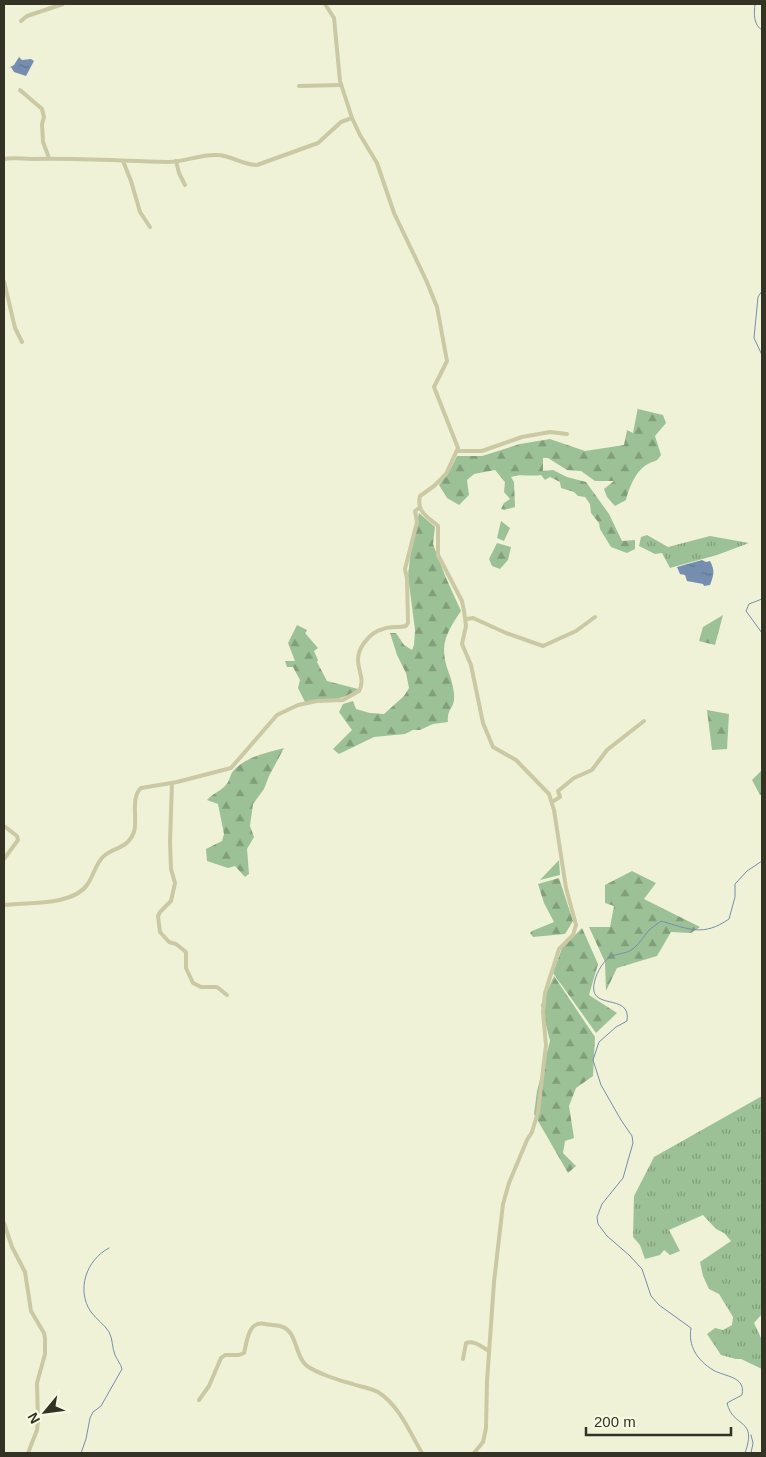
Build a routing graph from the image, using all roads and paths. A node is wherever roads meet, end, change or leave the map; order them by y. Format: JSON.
{"nodes":[{"id":1,"x":63,"y":4,"type":"edge"},
{"id":2,"x":325,"y":4,"type":"edge"},
{"id":3,"x":21,"y":21,"type":"dead end"},
{"id":4,"x":341,"y":85,"type":"junction"},
{"id":5,"x":299,"y":86,"type":"dead end"},
{"id":6,"x":20,"y":90,"type":"dead end"},
{"id":7,"x":352,"y":118,"type":"junction"},
{"id":8,"x":49,"y":158,"type":"junction"},
{"id":9,"x":4,"y":159,"type":"edge"},
{"id":10,"x":123,"y":161,"type":"junction"},
{"id":11,"x":176,"y":161,"type":"junction"},
{"id":12,"x":185,"y":185,"type":"dead end"},
{"id":13,"x":150,"y":227,"type":"dead end"},
{"id":14,"x":4,"y":281,"type":"edge"},
{"id":15,"x":22,"y":342,"type":"dead end"},
{"id":16,"x":567,"y":434,"type":"dead end"},
{"id":17,"x":457,"y":451,"type":"junction"},
{"id":18,"x":419,"y":508,"type":"junction"},
{"id":19,"x":595,"y":617,"type":"dead end"},
{"id":20,"x":466,"y":619,"type":"junction"},
{"id":21,"x":644,"y":721,"type":"dead end"},
{"id":22,"x":172,"y":783,"type":"junction"},
{"id":23,"x":552,"y":802,"type":"junction"},
{"id":24,"x":4,"y":826,"type":"edge"},
{"id":25,"x":4,"y":859,"type":"edge"},
{"id":26,"x":4,"y":905,"type":"edge"},
{"id":27,"x":228,"y":995,"type":"dead end"},
{"id":28,"x":4,"y":1224,"type":"edge"},
{"id":29,"x":489,"y":1350,"type":"junction"},
{"id":30,"x":463,"y":1359,"type":"dead end"},
{"id":31,"x":199,"y":1400,"type":"dead end"},
{"id":32,"x":28,"y":1453,"type":"edge"},
{"id":33,"x":422,"y":1453,"type":"edge"},
{"id":34,"x":474,"y":1453,"type":"edge"}],
"edges":[{"from":1,"to":3,"type":"street"},
{"from":2,"to":4,"type":"street"},
{"from":4,"to":5,"type":"street"},
{"from":4,"to":7,"type":"street"},
{"from":6,"to":8,"type":"street"},
{"from":7,"to":11,"type":"street"},
{"from":7,"to":17,"type":"street"},
{"from":8,"to":9,"type":"street"},
{"from":8,"to":10,"type":"street"},
{"from":10,"to":11,"type":"street"},
{"from":10,"to":13,"type":"street"},
{"from":11,"to":12,"type":"street"},
{"from":14,"to":15,"type":"street"},
{"from":16,"to":17,"type":"street"},
{"from":17,"to":18,"type":"street"},
{"from":18,"to":20,"type":"street"},
{"from":18,"to":22,"type":"street"},
{"from":19,"to":20,"type":"street"},
{"from":20,"to":23,"type":"street"},
{"from":21,"to":23,"type":"street"},
{"from":22,"to":26,"type":"street"},
{"from":22,"to":27,"type":"street"},
{"from":23,"to":29,"type":"street"},
{"from":24,"to":25,"type":"street"},
{"from":28,"to":32,"type":"street"},
{"from":29,"to":30,"type":"street"},
{"from":29,"to":34,"type":"street"},
{"from":31,"to":33,"type":"street"}]}
